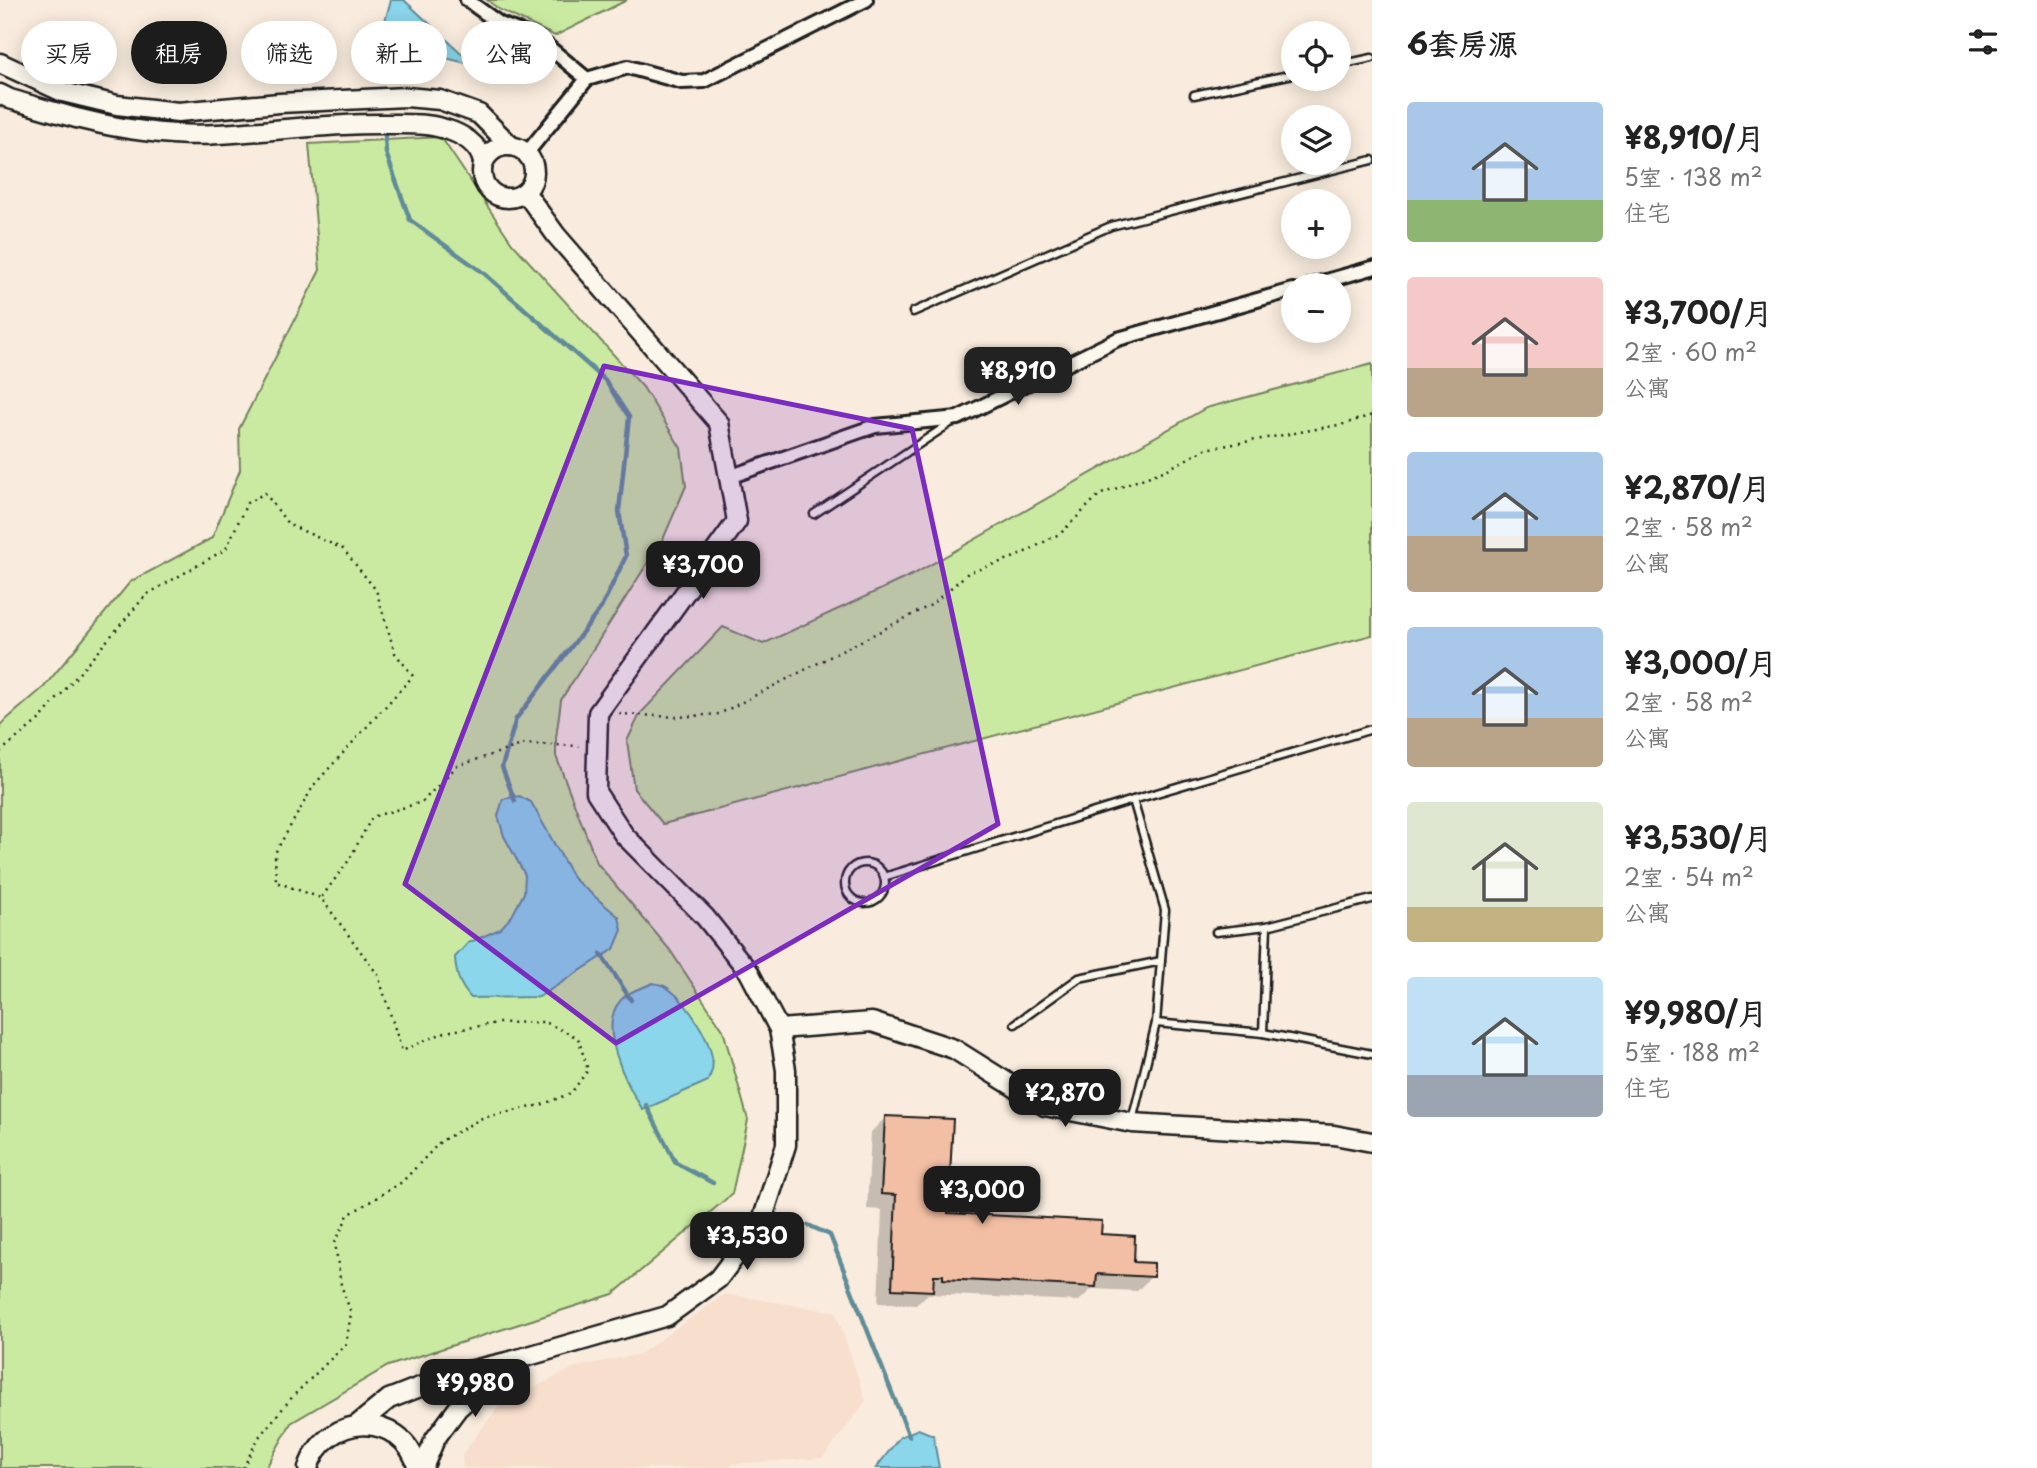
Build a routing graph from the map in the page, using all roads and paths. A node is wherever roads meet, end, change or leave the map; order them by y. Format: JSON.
{"nodes":[{"id":1,"x":467,"y":0,"type":"edge"},
{"id":2,"x":866,"y":0,"type":"edge"},
{"id":3,"x":1372,"y":58,"type":"edge"},
{"id":4,"x":1351,"y":62,"type":"edge"},
{"id":5,"x":0,"y":63,"type":"edge"},
{"id":6,"x":1281,"y":77,"type":"edge"},
{"id":7,"x":587,"y":79,"type":"junction"},
{"id":8,"x":0,"y":94,"type":"edge"},
{"id":9,"x":1194,"y":95,"type":"dead end"},
{"id":10,"x":519,"y":150,"type":"junction"},
{"id":11,"x":1372,"y":160,"type":"edge"},
{"id":12,"x":483,"y":162,"type":"junction"},
{"id":13,"x":524,"y":192,"type":"junction"},
{"id":14,"x":1372,"y":268,"type":"edge"},
{"id":15,"x":1351,"y":274,"type":"edge"},
{"id":16,"x":1281,"y":293,"type":"edge"},
{"id":17,"x":913,"y":312,"type":"dead end"},
{"id":18,"x":1372,"y":415,"type":"edge"},
{"id":19,"x":958,"y":418,"type":"junction"},
{"id":20,"x":729,"y":477,"type":"junction"},
{"id":21,"x":814,"y":514,"type":"dead end"},
{"id":22,"x":598,"y":713,"type":"junction"},
{"id":23,"x":1372,"y":729,"type":"edge"},
{"id":24,"x":597,"y":746,"type":"junction"},
{"id":25,"x":0,"y":751,"type":"edge"},
{"id":26,"x":1133,"y":800,"type":"junction"},
{"id":27,"x":884,"y":877,"type":"junction"},
{"id":28,"x":321,"y":898,"type":"junction"},
{"id":29,"x":1372,"y":899,"type":"edge"},
{"id":30,"x":1267,"y":926,"type":"junction"},
{"id":31,"x":1216,"y":932,"type":"dead end"},
{"id":32,"x":1161,"y":961,"type":"junction"},
{"id":33,"x":1156,"y":1023,"type":"junction"},
{"id":34,"x":1015,"y":1024,"type":"dead end"},
{"id":35,"x":779,"y":1029,"type":"junction"},
{"id":36,"x":1263,"y":1033,"type":"junction"},
{"id":37,"x":1372,"y":1055,"type":"edge"},
{"id":38,"x":1132,"y":1123,"type":"junction"},
{"id":39,"x":1372,"y":1142,"type":"edge"},
{"id":40,"x":511,"y":1361,"type":"junction"},
{"id":41,"x":356,"y":1425,"type":"junction"},
{"id":42,"x":243,"y":1468,"type":"edge"},
{"id":43,"x":308,"y":1468,"type":"edge"},
{"id":44,"x":418,"y":1468,"type":"edge"},
{"id":45,"x":423,"y":1468,"type":"edge"}],
"edges":[{"from":1,"to":7,"type":"street"},
{"from":2,"to":7,"type":"street"},
{"from":3,"to":4,"type":"lane"},
{"from":5,"to":10,"type":"street"},
{"from":6,"to":9,"type":"lane"},
{"from":7,"to":10,"type":"street"},
{"from":8,"to":12,"type":"street"},
{"from":10,"to":12,"type":"street"},
{"from":10,"to":13,"type":"street"},
{"from":11,"to":17,"type":"lane"},
{"from":12,"to":13,"type":"street"},
{"from":13,"to":20,"type":"street"},
{"from":14,"to":15,"type":"street"},
{"from":16,"to":19,"type":"street"},
{"from":18,"to":22,"type":"path"},
{"from":19,"to":20,"type":"street"},
{"from":19,"to":21,"type":"lane"},
{"from":20,"to":22,"type":"street"},
{"from":22,"to":24,"type":"street"},
{"from":23,"to":26,"type":"lane"},
{"from":24,"to":28,"type":"path"},
{"from":24,"to":35,"type":"street"},
{"from":25,"to":28,"type":"path"},
{"from":26,"to":27,"type":"lane"},
{"from":26,"to":32,"type":"lane"},
{"from":27,"to":27,"type":"lane"},
{"from":28,"to":42,"type":"path"},
{"from":29,"to":30,"type":"lane"},
{"from":30,"to":31,"type":"lane"},
{"from":30,"to":36,"type":"lane"},
{"from":32,"to":33,"type":"lane"},
{"from":32,"to":34,"type":"lane"},
{"from":33,"to":36,"type":"lane"},
{"from":33,"to":38,"type":"lane"},
{"from":35,"to":38,"type":"street"},
{"from":35,"to":40,"type":"street"},
{"from":36,"to":37,"type":"lane"},
{"from":38,"to":39,"type":"street"},
{"from":40,"to":41,"type":"street"},
{"from":40,"to":45,"type":"street"},
{"from":41,"to":43,"type":"street"},
{"from":41,"to":44,"type":"street"}]}
